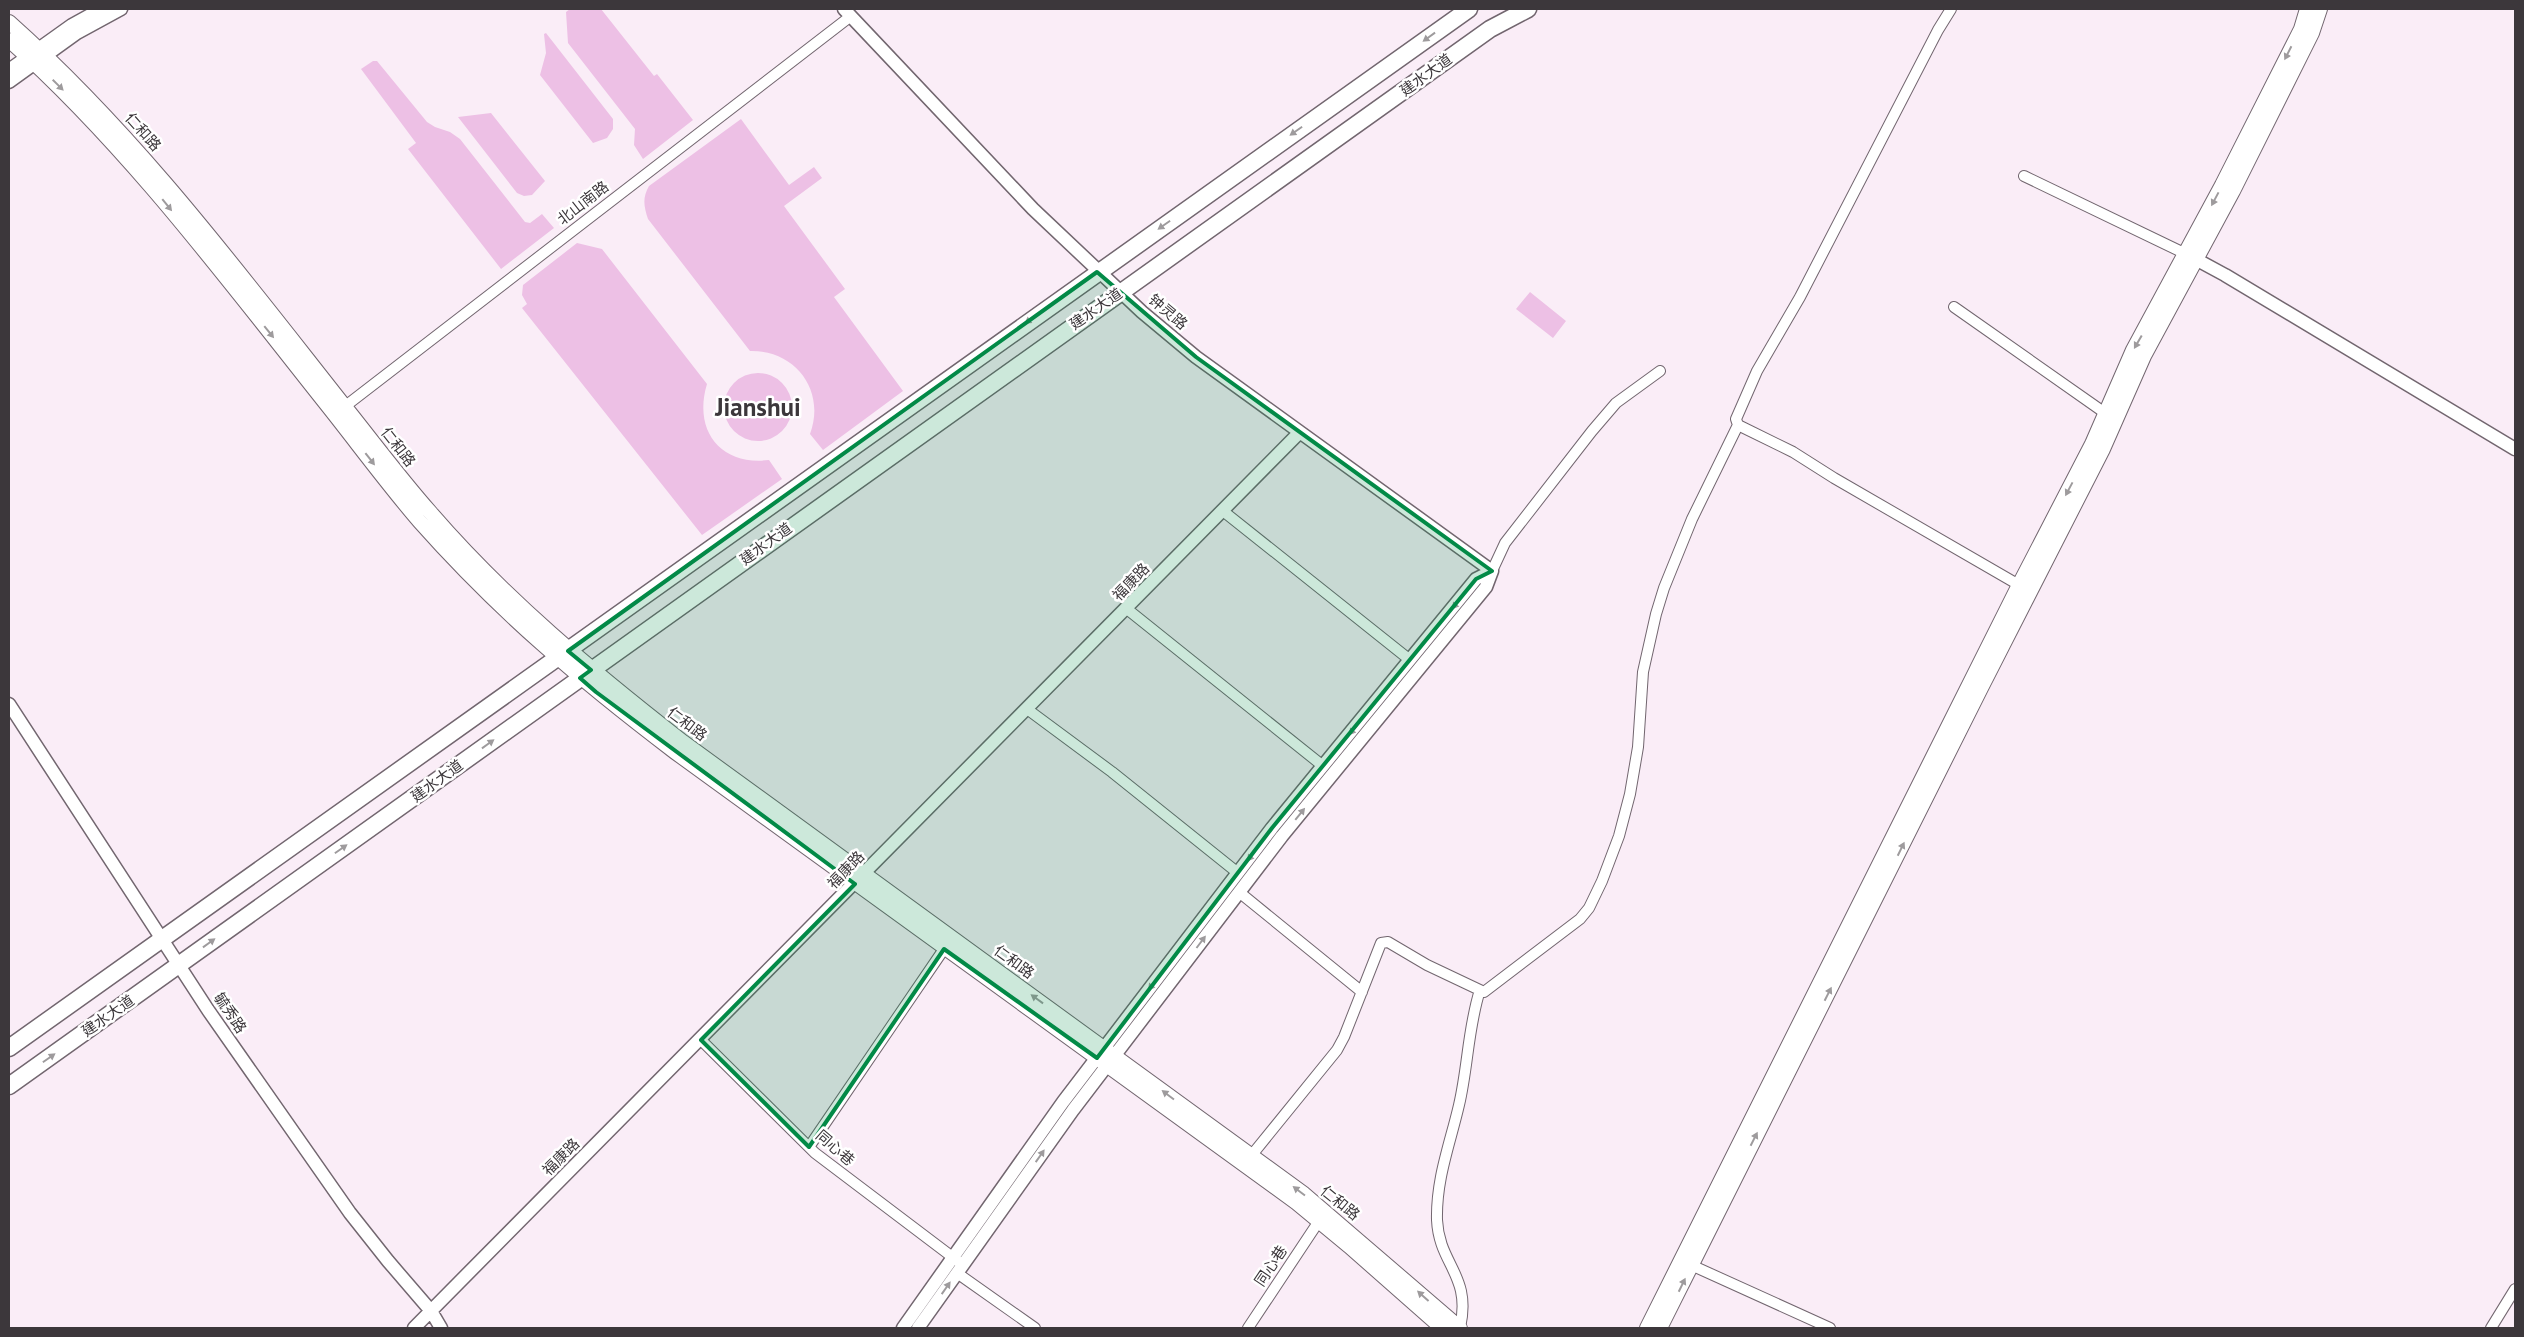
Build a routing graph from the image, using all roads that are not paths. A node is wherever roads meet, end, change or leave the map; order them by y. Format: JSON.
{"nodes":[{"id":1,"x":101,"y":9,"type":"edge"},
{"id":2,"x":121,"y":9,"type":"edge"},
{"id":3,"x":1469,"y":9,"type":"edge"},
{"id":4,"x":1528,"y":9,"type":"edge"},
{"id":5,"x":1951,"y":9,"type":"edge"},
{"id":6,"x":2307,"y":9,"type":"edge"},
{"id":7,"x":2320,"y":9,"type":"edge"},
{"id":8,"x":847,"y":12,"type":"edge"},
{"id":9,"x":9,"y":22,"type":"edge"},
{"id":10,"x":9,"y":40,"type":"edge"},
{"id":11,"x":37,"y":56,"type":"junction"},
{"id":12,"x":9,"y":70,"type":"edge"},
{"id":13,"x":9,"y":82,"type":"edge"},
{"id":14,"x":2024,"y":176,"type":"dead end"},
{"id":15,"x":2191,"y":257,"type":"junction"},
{"id":16,"x":1097,"y":272,"type":"junction"},
{"id":17,"x":1119,"y":292,"type":"junction"},
{"id":18,"x":1954,"y":308,"type":"dead end"},
{"id":19,"x":1660,"y":372,"type":"dead end"},
{"id":20,"x":340,"y":411,"type":"junction"},
{"id":21,"x":2105,"y":413,"type":"junction"},
{"id":22,"x":1738,"y":425,"type":"junction"},
{"id":23,"x":1300,"y":432,"type":"junction"},
{"id":24,"x":2515,"y":449,"type":"edge"},
{"id":25,"x":1223,"y":511,"type":"junction"},
{"id":26,"x":1492,"y":571,"type":"junction"},
{"id":27,"x":2019,"y":585,"type":"junction"},
{"id":28,"x":1126,"y":609,"type":"junction"},
{"id":29,"x":562,"y":655,"type":"junction"},
{"id":30,"x":1410,"y":660,"type":"junction"},
{"id":31,"x":585,"y":674,"type":"junction"},
{"id":32,"x":9,"y":704,"type":"edge"},
{"id":33,"x":1027,"y":709,"type":"junction"},
{"id":34,"x":1947,"y":743,"type":"junction"},
{"id":35,"x":1323,"y":766,"type":"junction"},
{"id":36,"x":1238,"y":873,"type":"junction"},
{"id":37,"x":860,"y":879,"type":"junction"},
{"id":38,"x":1239,"y":892,"type":"junction"},
{"id":39,"x":162,"y":940,"type":"junction"},
{"id":40,"x":944,"y":949,"type":"junction"},
{"id":41,"x":179,"y":965,"type":"junction"},
{"id":42,"x":1480,"y":990,"type":"junction"},
{"id":43,"x":1362,"y":992,"type":"junction"},
{"id":44,"x":701,"y":1040,"type":"junction"},
{"id":45,"x":9,"y":1048,"type":"edge"},
{"id":46,"x":1106,"y":1056,"type":"junction"},
{"id":47,"x":9,"y":1086,"type":"edge"},
{"id":48,"x":810,"y":1147,"type":"junction"},
{"id":49,"x":1251,"y":1156,"type":"junction"},
{"id":50,"x":1319,"y":1221,"type":"junction"},
{"id":51,"x":958,"y":1265,"type":"junction"},
{"id":52,"x":1691,"y":1265,"type":"junction"},
{"id":53,"x":2515,"y":1289,"type":"edge"},
{"id":54,"x":431,"y":1311,"type":"junction"},
{"id":55,"x":414,"y":1328,"type":"edge"},
{"id":56,"x":441,"y":1328,"type":"edge"},
{"id":57,"x":903,"y":1328,"type":"edge"},
{"id":58,"x":918,"y":1328,"type":"edge"},
{"id":59,"x":1035,"y":1328,"type":"edge"},
{"id":60,"x":1248,"y":1328,"type":"edge"},
{"id":61,"x":1442,"y":1328,"type":"edge"},
{"id":62,"x":1460,"y":1328,"type":"edge"},
{"id":63,"x":1647,"y":1328,"type":"edge"},
{"id":64,"x":1660,"y":1328,"type":"edge"},
{"id":65,"x":1830,"y":1328,"type":"edge"},
{"id":66,"x":2491,"y":1328,"type":"edge"}],
"edges":[{"from":1,"to":11,"type":"street"},
{"from":2,"to":11,"type":"street"},
{"from":3,"to":16,"type":"main road","name":"建水大道","one_way":true},
{"from":4,"to":17,"type":"main road","name":"建水大道"},
{"from":5,"to":22,"type":"street"},
{"from":6,"to":15,"type":"main road","one_way":true},
{"from":7,"to":15,"type":"main road"},
{"from":8,"to":16,"type":"street","name":"钟灵路"},
{"from":8,"to":20,"type":"street","name":"北山南路"},
{"from":9,"to":11,"type":"main road","name":"仁和路"},
{"from":10,"to":11,"type":"main road","name":"仁和路"},
{"from":11,"to":12,"type":"street"},
{"from":11,"to":13,"type":"street"},
{"from":11,"to":20,"type":"main road","name":"仁和路"},
{"from":14,"to":15,"type":"street"},
{"from":15,"to":21,"type":"main road","one_way":true},
{"from":15,"to":24,"type":"street"},
{"from":15,"to":34,"type":"main road"},
{"from":16,"to":17,"type":"street","name":"钟灵路"},
{"from":16,"to":29,"type":"main road","name":"建水大道","one_way":true},
{"from":17,"to":23,"type":"street","name":"钟灵路"},
{"from":17,"to":31,"type":"main road","name":"建水大道"},
{"from":18,"to":21,"type":"street"},
{"from":19,"to":26,"type":"street"},
{"from":20,"to":29,"type":"main road","name":"仁和路"},
{"from":21,"to":27,"type":"main road","one_way":true},
{"from":22,"to":27,"type":"street"},
{"from":22,"to":42,"type":"street"},
{"from":23,"to":25,"type":"street","name":"福康路"},
{"from":23,"to":26,"type":"street","name":"钟灵路"},
{"from":25,"to":28,"type":"street","name":"福康路"},
{"from":25,"to":30,"type":"street"},
{"from":26,"to":30,"type":"street","one_way":true},
{"from":38,"to":26,"type":"street","one_way":true},
{"from":27,"to":34,"type":"main road"},
{"from":28,"to":33,"type":"street","name":"福康路"},
{"from":28,"to":35,"type":"street"},
{"from":29,"to":31,"type":"main road","name":"仁和路"},
{"from":29,"to":39,"type":"main road","name":"建水大道"},
{"from":30,"to":35,"type":"street","one_way":true},
{"from":31,"to":37,"type":"main road","name":"仁和路"},
{"from":41,"to":31,"type":"main road","name":"建水大道","one_way":true},
{"from":32,"to":39,"type":"street","name":"毓秀路"},
{"from":33,"to":36,"type":"street"},
{"from":33,"to":37,"type":"street","name":"福康路"},
{"from":52,"to":34,"type":"main road","one_way":true},
{"from":34,"to":63,"type":"main road"},
{"from":35,"to":36,"type":"street","one_way":true},
{"from":36,"to":46,"type":"street","one_way":true},
{"from":37,"to":40,"type":"main road","name":"仁和路"},
{"from":37,"to":44,"type":"street","name":"福康路"},
{"from":46,"to":37,"type":"main road","name":"仁和路","one_way":true},
{"from":38,"to":43,"type":"street"},
{"from":46,"to":38,"type":"street","one_way":true},
{"from":39,"to":41,"type":"street","name":"毓秀路"},
{"from":39,"to":45,"type":"main road","name":"建水大道"},
{"from":40,"to":46,"type":"main road","name":"仁和路"},
{"from":40,"to":48,"type":"street"},
{"from":47,"to":41,"type":"main road","name":"建水大道","one_way":true},
{"from":41,"to":54,"type":"street","name":"毓秀路"},
{"from":42,"to":43,"type":"street"},
{"from":42,"to":62,"type":"street"},
{"from":43,"to":49,"type":"street"},
{"from":44,"to":48,"type":"street","name":"同心巷"},
{"from":44,"to":54,"type":"street","name":"福康路"},
{"from":49,"to":46,"type":"main road","name":"仁和路","one_way":true},
{"from":46,"to":50,"type":"main road","name":"仁和路"},
{"from":46,"to":51,"type":"street"},
{"from":48,"to":51,"type":"street","name":"同心巷"},
{"from":62,"to":49,"type":"main road","name":"仁和路","one_way":true},
{"from":50,"to":60,"type":"street","name":"同心巷"},
{"from":50,"to":61,"type":"main road","name":"仁和路"},
{"from":51,"to":57,"type":"street"},
{"from":58,"to":51,"type":"street","one_way":true},
{"from":51,"to":59,"type":"street","name":"同心巷"},
{"from":64,"to":52,"type":"main road","one_way":true},
{"from":52,"to":65,"type":"street"},
{"from":53,"to":66,"type":"street"},
{"from":54,"to":55,"type":"street","name":"福康路"},
{"from":54,"to":56,"type":"street","name":"毓秀路"}]}
